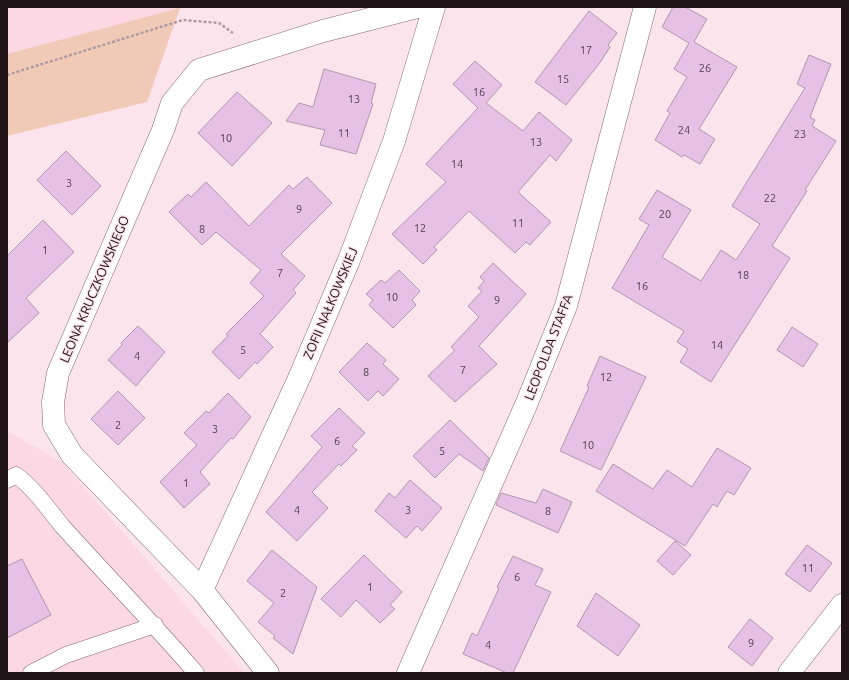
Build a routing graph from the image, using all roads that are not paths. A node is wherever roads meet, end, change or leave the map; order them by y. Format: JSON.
{"nodes":[{"id":1,"x":418,"y":7,"type":"edge"},
{"id":2,"x":434,"y":7,"type":"edge"},
{"id":3,"x":645,"y":7,"type":"edge"},
{"id":4,"x":10,"y":474,"type":"edge"},
{"id":5,"x":202,"y":590,"type":"junction"},
{"id":6,"x":842,"y":605,"type":"edge"},
{"id":7,"x":155,"y":625,"type":"junction"},
{"id":8,"x":31,"y":673,"type":"edge"},
{"id":9,"x":196,"y":673,"type":"edge"},
{"id":10,"x":268,"y":673,"type":"edge"},
{"id":11,"x":408,"y":673,"type":"edge"},
{"id":12,"x":789,"y":673,"type":"edge"}],
"edges":[{"from":1,"to":5,"type":"street","name":"LEONA KRUCZKOWSKIEGO"},
{"from":2,"to":5,"type":"street","name":"ZOFII NAŁKOWSKIEJ"},
{"from":3,"to":11,"type":"street","name":"LEOPOLDA STAFFA"},
{"from":4,"to":7,"type":"lane"},
{"from":5,"to":10,"type":"street","name":"LEONA KRUCZKOWSKIEGO"},
{"from":6,"to":12,"type":"street"},
{"from":7,"to":8,"type":"lane"},
{"from":7,"to":9,"type":"lane"}]}
